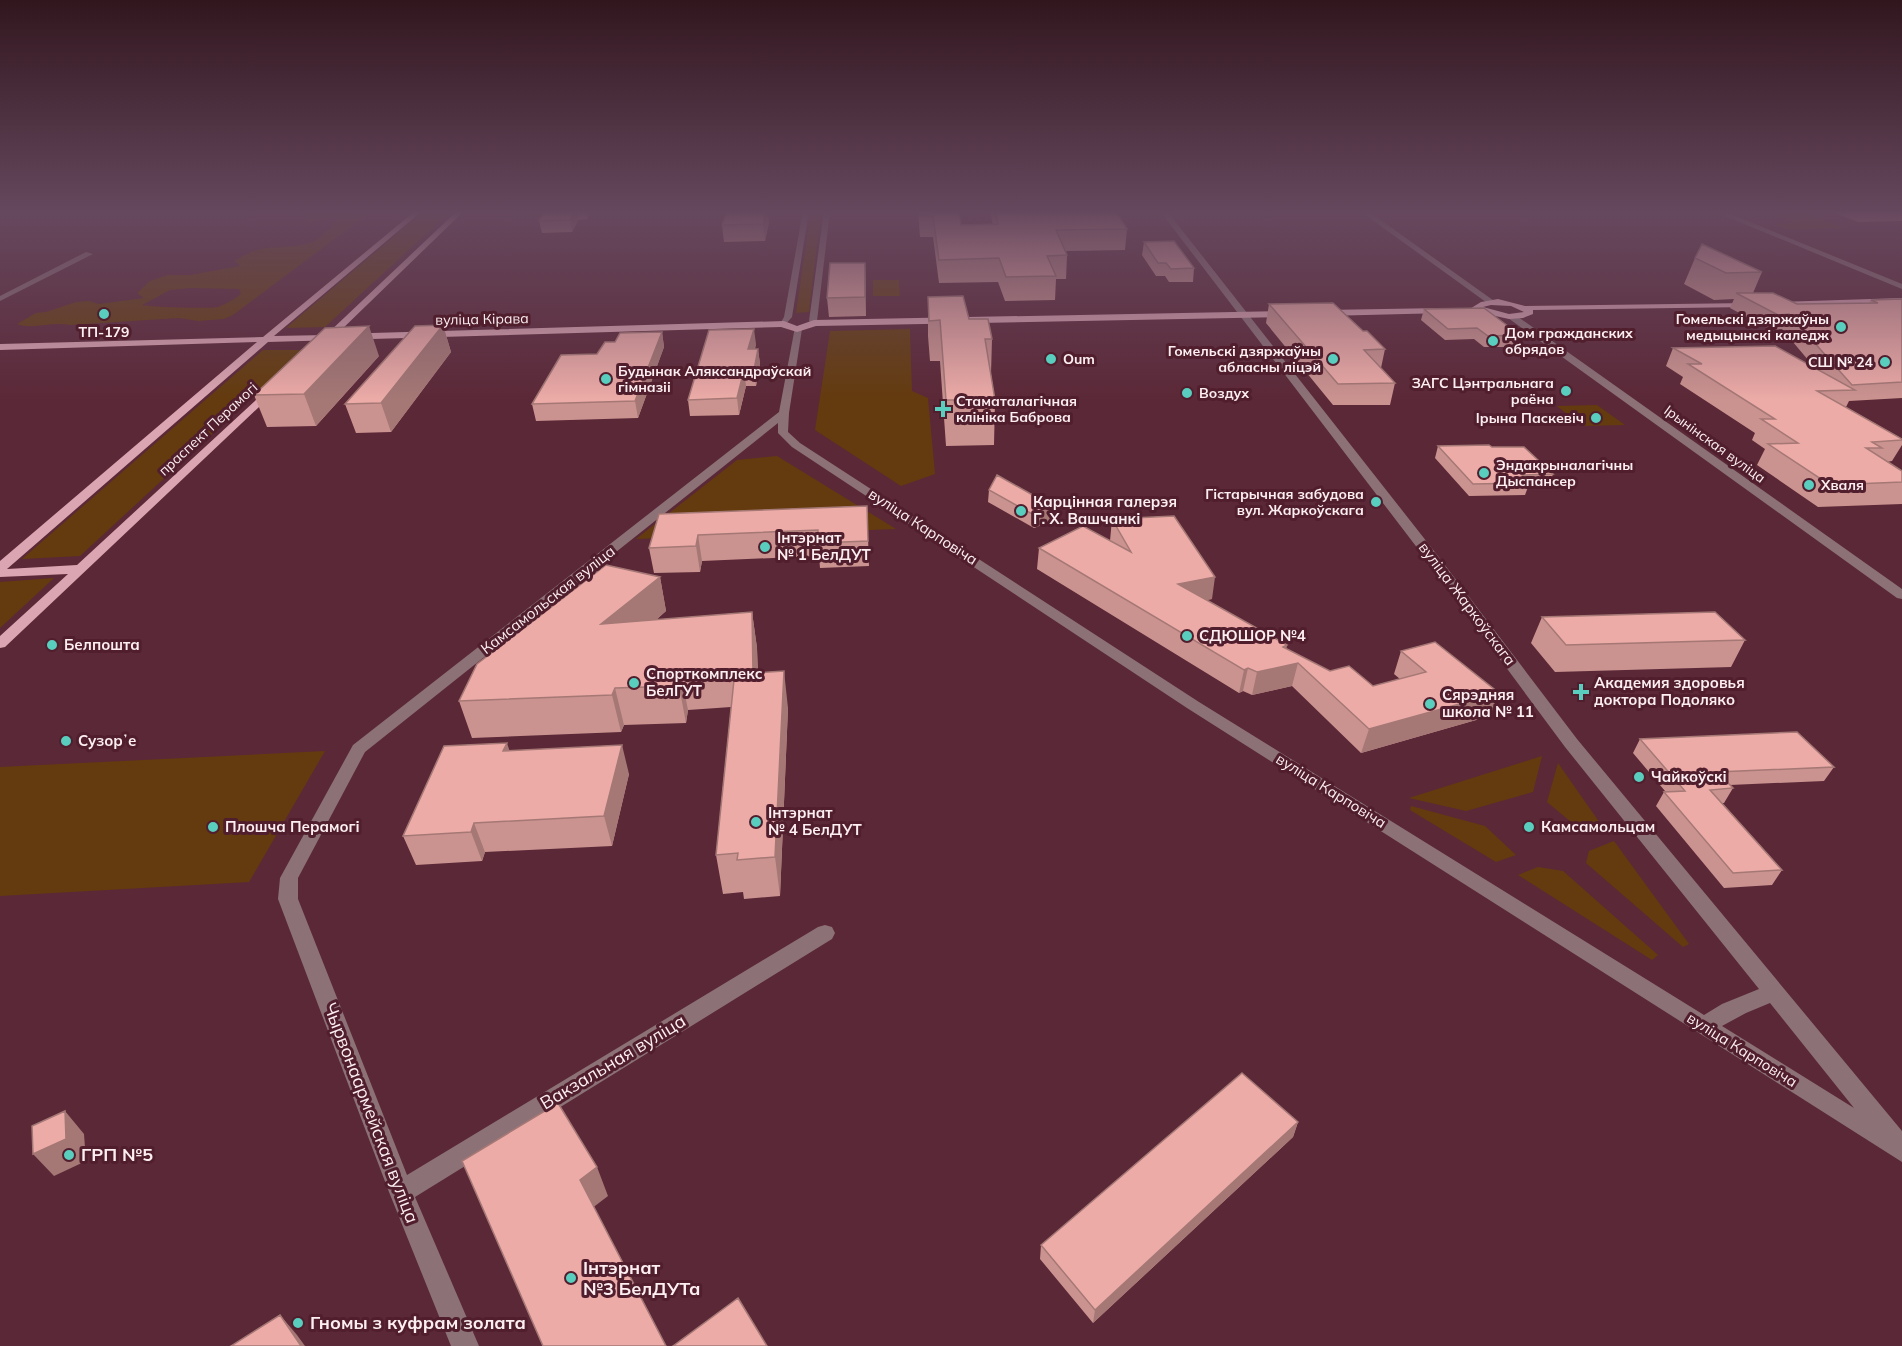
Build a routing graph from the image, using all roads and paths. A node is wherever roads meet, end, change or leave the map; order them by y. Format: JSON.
{"nodes":[{"id":1,"x":50,"y":274,"type":"edge"},
{"id":2,"x":344,"y":274,"type":"edge"},
{"id":3,"x":395,"y":274,"type":"edge"},
{"id":4,"x":796,"y":274,"type":"edge"},
{"id":5,"x":819,"y":274,"type":"edge"},
{"id":6,"x":1213,"y":274,"type":"edge"},
{"id":7,"x":1452,"y":274,"type":"edge"},
{"id":8,"x":1870,"y":274,"type":"edge"},
{"id":9,"x":1902,"y":287,"type":"edge"},
{"id":10,"x":0,"y":299,"type":"edge"},
{"id":11,"x":1902,"y":300,"type":"edge"},
{"id":12,"x":1493,"y":303,"type":"junction"},
{"id":13,"x":1524,"y":308,"type":"junction"},
{"id":14,"x":1480,"y":310,"type":"junction"},
{"id":15,"x":1319,"y":313,"type":"edge"},
{"id":16,"x":1299,"y":314,"type":"edge"},
{"id":17,"x":1245,"y":315,"type":"junction"},
{"id":18,"x":1511,"y":316,"type":"junction"},
{"id":19,"x":813,"y":322,"type":"junction"},
{"id":20,"x":785,"y":323,"type":"junction"},
{"id":21,"x":279,"y":329,"type":"junction"},
{"id":22,"x":798,"y":329,"type":"junction"},
{"id":23,"x":334,"y":332,"type":"junction"},
{"id":24,"x":267,"y":338,"type":"junction"},
{"id":25,"x":0,"y":347,"type":"edge"},
{"id":26,"x":255,"y":348,"type":"junction"},
{"id":27,"x":279,"y":383,"type":"edge"},
{"id":28,"x":784,"y":413,"type":"junction"},
{"id":29,"x":783,"y":433,"type":"junction"},
{"id":30,"x":754,"y":438,"type":"junction"},
{"id":31,"x":81,"y":569,"type":"junction"},
{"id":32,"x":0,"y":571,"type":"edge"},
{"id":33,"x":1902,"y":595,"type":"edge"},
{"id":34,"x":0,"y":644,"type":"edge"},
{"id":35,"x":289,"y":878,"type":"joint"},
{"id":36,"x":825,"y":933,"type":"dead end"},
{"id":37,"x":1775,"y":993,"type":"junction"},
{"id":38,"x":1706,"y":1027,"type":"junction"},
{"id":39,"x":1902,"y":1150,"type":"edge"},
{"id":40,"x":401,"y":1192,"type":"junction"},
{"id":41,"x":465,"y":1346,"type":"edge"}],
"edges":[{"from":1,"to":10,"type":"street"},
{"from":2,"to":21,"type":"main road","name":"праспект Перамогі"},
{"from":3,"to":23,"type":"main road"},
{"from":4,"to":20,"type":"street"},
{"from":5,"to":19,"type":"street"},
{"from":6,"to":17,"type":"street","name":"вуліца Жаркоўскага"},
{"from":7,"to":12,"type":"street"},
{"from":8,"to":9,"type":"street"},
{"from":11,"to":13,"type":"main road"},
{"from":12,"to":13,"type":"main road"},
{"from":12,"to":14,"type":"main road"},
{"from":13,"to":18,"type":"main road"},
{"from":14,"to":15,"type":"main road"},
{"from":14,"to":18,"type":"main road"},
{"from":16,"to":17,"type":"main road"},
{"from":17,"to":19,"type":"main road"},
{"from":17,"to":37,"type":"street","name":"вуліца Жаркоўскага"},
{"from":18,"to":33,"type":"street","name":"Ірынінская вуліца"},
{"from":19,"to":20,"type":"main road"},
{"from":19,"to":22,"type":"main road"},
{"from":20,"to":22,"type":"main road"},
{"from":20,"to":23,"type":"main road","name":"вуліца Кірава"},
{"from":21,"to":23,"type":"main road"},
{"from":21,"to":24,"type":"main road","name":"праспект Перамогі"},
{"from":22,"to":28,"type":"street"},
{"from":23,"to":24,"type":"main road","name":"вуліца Кірава"},
{"from":23,"to":26,"type":"main road"},
{"from":24,"to":25,"type":"main road","name":"вуліца Кірава"},
{"from":24,"to":26,"type":"main road","name":"праспект Перамогі"},
{"from":26,"to":32,"type":"main road","name":"праспект Перамогі"},
{"from":27,"to":31,"type":"main road","name":"праспект Перамогі"},
{"from":28,"to":29,"type":"street"},
{"from":28,"to":30,"type":"street","name":"Камсамольская вуліца"},
{"from":29,"to":30,"type":"street"},
{"from":29,"to":38,"type":"street","name":"вуліца Карповіча"},
{"from":30,"to":35,"type":"street","name":"Камсамольская вуліца"},
{"from":31,"to":32,"type":"main road"},
{"from":31,"to":34,"type":"main road","name":"праспект Перамогі"},
{"from":35,"to":40,"type":"street","name":"Чырвонаармейская вуліца"},
{"from":36,"to":40,"type":"street","name":"Вакзальная вуліца"},
{"from":37,"to":38,"type":"street"},
{"from":37,"to":39,"type":"street","name":"вуліца Жаркоўскага"},
{"from":38,"to":39,"type":"street","name":"вуліца Карповіча"},
{"from":40,"to":41,"type":"street","name":"Чырвонаармейская вуліца"}]}
